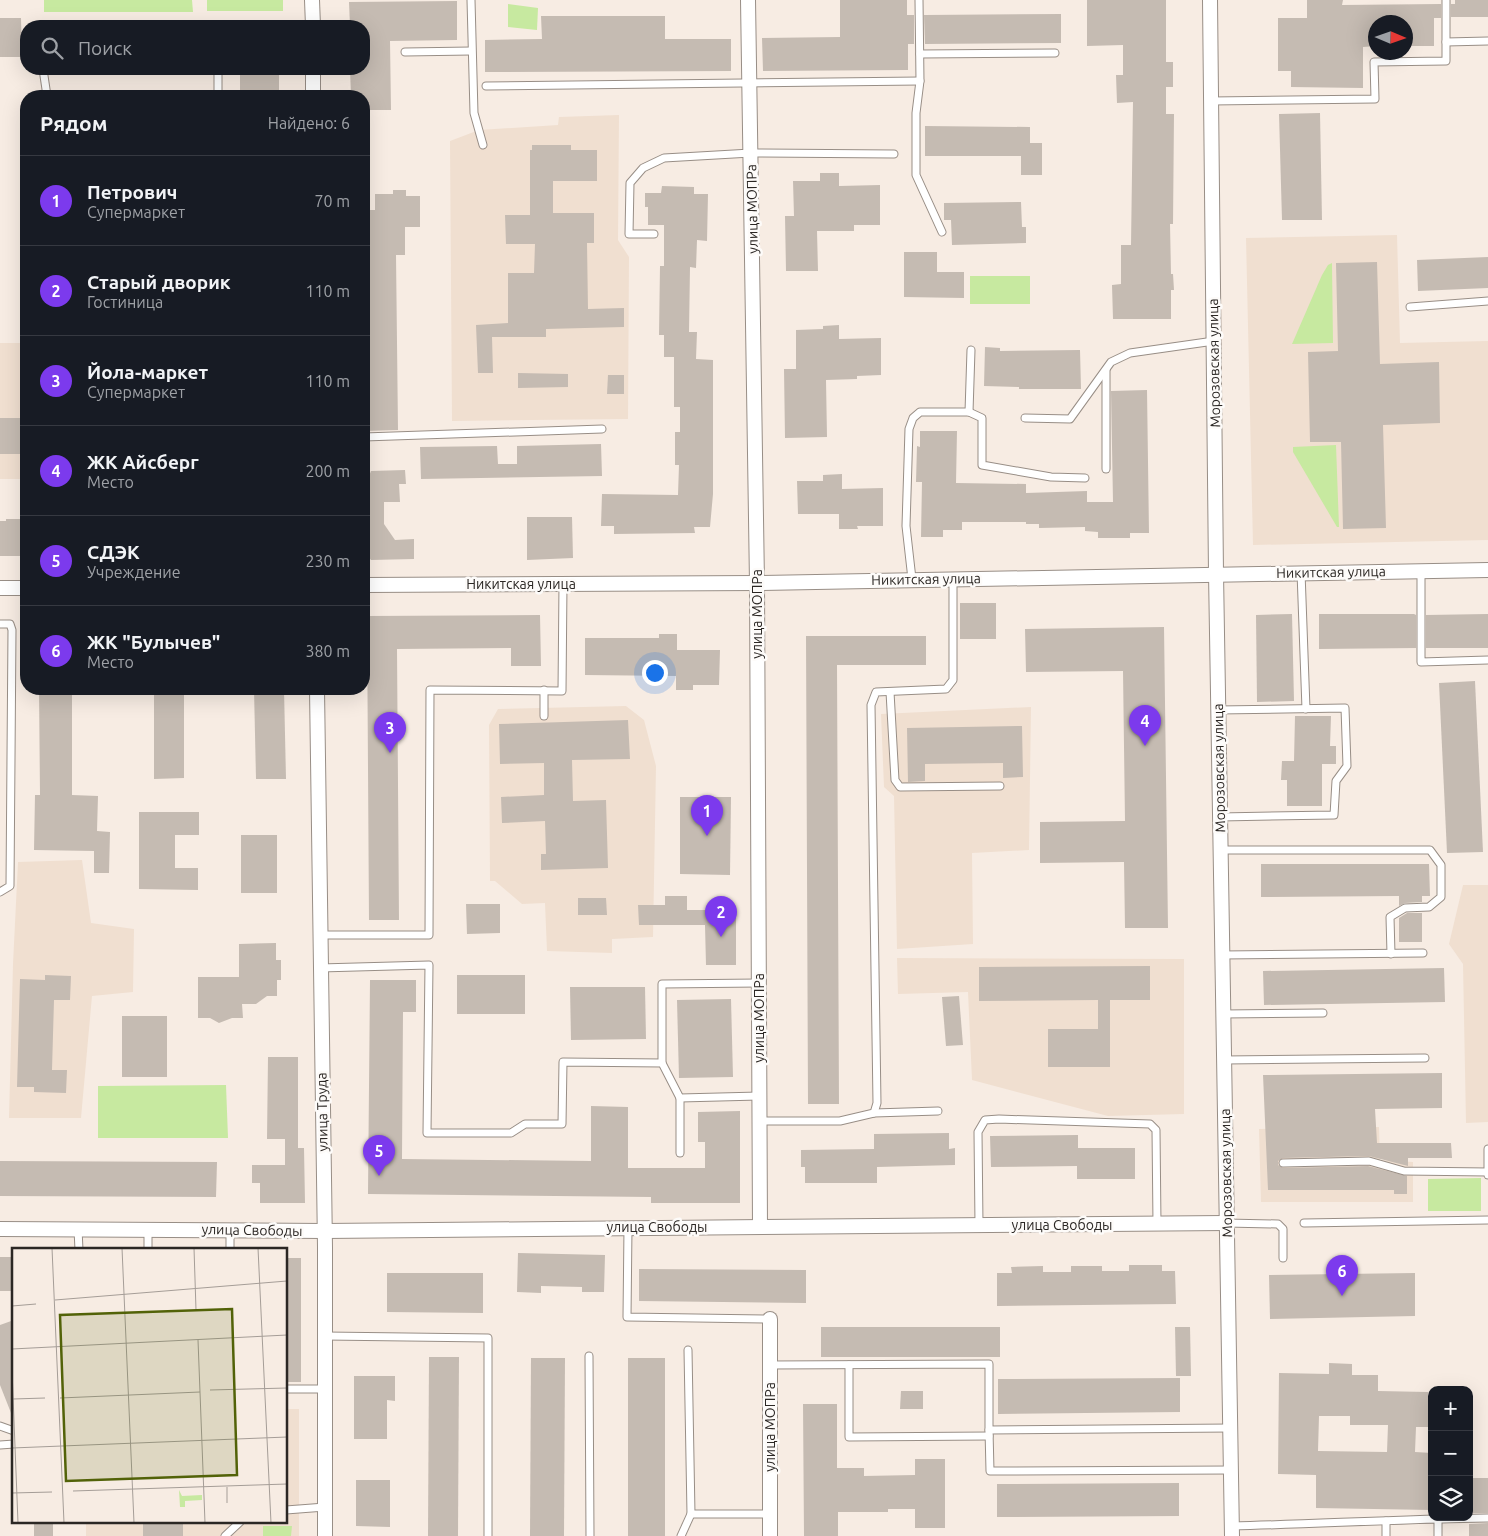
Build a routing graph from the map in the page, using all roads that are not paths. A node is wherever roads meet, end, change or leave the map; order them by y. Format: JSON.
{"nodes":[{"id":1,"x":312,"y":0,"type":"edge"},
{"id":2,"x":471,"y":0,"type":"edge"},
{"id":3,"x":748,"y":0,"type":"edge"},
{"id":4,"x":920,"y":0,"type":"edge"},
{"id":5,"x":1210,"y":0,"type":"edge"},
{"id":6,"x":1446,"y":0,"type":"edge"},
{"id":7,"x":313,"y":20,"type":"edge"},
{"id":8,"x":1488,"y":41,"type":"edge"},
{"id":9,"x":1446,"y":42,"type":"junction"},
{"id":10,"x":471,"y":51,"type":"junction"},
{"id":11,"x":404,"y":52,"type":"dead end"},
{"id":12,"x":1055,"y":53,"type":"dead end"},
{"id":13,"x":920,"y":54,"type":"junction"},
{"id":14,"x":44,"y":75,"type":"edge"},
{"id":15,"x":218,"y":75,"type":"edge"},
{"id":16,"x":313,"y":75,"type":"edge"},
{"id":17,"x":920,"y":81,"type":"junction"},
{"id":18,"x":750,"y":84,"type":"junction"},
{"id":19,"x":486,"y":86,"type":"dead end"},
{"id":20,"x":46,"y":90,"type":"edge"},
{"id":21,"x":218,"y":90,"type":"edge"},
{"id":22,"x":313,"y":90,"type":"edge"},
{"id":23,"x":1211,"y":101,"type":"junction"},
{"id":24,"x":483,"y":144,"type":"dead end"},
{"id":25,"x":751,"y":153,"type":"junction"},
{"id":26,"x":894,"y":154,"type":"dead end"},
{"id":27,"x":942,"y":232,"type":"dead end"},
{"id":28,"x":654,"y":234,"type":"dead end"},
{"id":29,"x":1488,"y":301,"type":"edge"},
{"id":30,"x":1410,"y":307,"type":"dead end"},
{"id":31,"x":1214,"y":341,"type":"junction"},
{"id":32,"x":971,"y":350,"type":"dead end"},
{"id":33,"x":1106,"y":370,"type":"junction"},
{"id":34,"x":969,"y":412,"type":"junction"},
{"id":35,"x":1025,"y":418,"type":"dead end"},
{"id":36,"x":602,"y":430,"type":"dead end"},
{"id":37,"x":370,"y":437,"type":"edge"},
{"id":38,"x":1106,"y":469,"type":"dead end"},
{"id":39,"x":1085,"y":478,"type":"dead end"},
{"id":40,"x":1488,"y":570,"type":"edge"},
{"id":41,"x":1421,"y":571,"type":"junction"},
{"id":42,"x":1301,"y":572,"type":"junction"},
{"id":43,"x":1216,"y":573,"type":"junction"},
{"id":44,"x":953,"y":579,"type":"junction"},
{"id":45,"x":912,"y":580,"type":"junction"},
{"id":46,"x":757,"y":583,"type":"junction"},
{"id":47,"x":563,"y":584,"type":"junction"},
{"id":48,"x":370,"y":585,"type":"edge"},
{"id":49,"x":0,"y":588,"type":"edge"},
{"id":50,"x":20,"y":588,"type":"edge"},
{"id":51,"x":0,"y":624,"type":"edge"},
{"id":52,"x":1488,"y":660,"type":"edge"},
{"id":53,"x":544,"y":690,"type":"junction"},
{"id":54,"x":890,"y":692,"type":"junction"},
{"id":55,"x":317,"y":695,"type":"edge"},
{"id":56,"x":1306,"y":709,"type":"junction"},
{"id":57,"x":1218,"y":710,"type":"junction"},
{"id":58,"x":544,"y":716,"type":"dead end"},
{"id":59,"x":1000,"y":786,"type":"dead end"},
{"id":60,"x":1220,"y":817,"type":"junction"},
{"id":61,"x":1220,"y":850,"type":"junction"},
{"id":62,"x":0,"y":892,"type":"edge"},
{"id":63,"x":320,"y":935,"type":"junction"},
{"id":64,"x":1423,"y":953,"type":"dead end"},
{"id":65,"x":1222,"y":954,"type":"junction"},
{"id":66,"x":1391,"y":954,"type":"junction"},
{"id":67,"x":320,"y":968,"type":"junction"},
{"id":68,"x":759,"y":983,"type":"junction"},
{"id":69,"x":1323,"y":1013,"type":"dead end"},
{"id":70,"x":1223,"y":1014,"type":"junction"},
{"id":71,"x":1425,"y":1058,"type":"dead end"},
{"id":72,"x":1224,"y":1060,"type":"junction"},
{"id":73,"x":662,"y":1063,"type":"junction"},
{"id":74,"x":760,"y":1096,"type":"junction"},
{"id":75,"x":680,"y":1098,"type":"junction"},
{"id":76,"x":938,"y":1111,"type":"dead end"},
{"id":77,"x":874,"y":1113,"type":"junction"},
{"id":78,"x":760,"y":1121,"type":"junction"},
{"id":79,"x":1488,"y":1149,"type":"edge"},
{"id":80,"x":680,"y":1153,"type":"dead end"},
{"id":81,"x":1284,"y":1163,"type":"dead end"},
{"id":82,"x":1488,"y":1173,"type":"edge"},
{"id":83,"x":1488,"y":1220,"type":"edge"},
{"id":84,"x":1226,"y":1223,"type":"junction"},
{"id":85,"x":1304,"y":1223,"type":"dead end"},
{"id":86,"x":1157,"y":1224,"type":"junction"},
{"id":87,"x":979,"y":1225,"type":"junction"},
{"id":88,"x":628,"y":1227,"type":"junction"},
{"id":89,"x":760,"y":1227,"type":"junction"},
{"id":90,"x":0,"y":1229,"type":"edge"},
{"id":91,"x":78,"y":1229,"type":"junction"},
{"id":92,"x":148,"y":1229,"type":"junction"},
{"id":93,"x":230,"y":1230,"type":"junction"},
{"id":94,"x":325,"y":1231,"type":"junction"},
{"id":95,"x":79,"y":1248,"type":"edge"},
{"id":96,"x":148,"y":1248,"type":"edge"},
{"id":97,"x":230,"y":1248,"type":"edge"},
{"id":98,"x":1283,"y":1258,"type":"dead end"},
{"id":99,"x":770,"y":1319,"type":"joint"},
{"id":100,"x":324,"y":1336,"type":"junction"},
{"id":101,"x":688,"y":1350,"type":"dead end"},
{"id":102,"x":589,"y":1356,"type":"dead end"},
{"id":103,"x":849,"y":1365,"type":"junction"},
{"id":104,"x":770,"y":1366,"type":"junction"},
{"id":105,"x":288,"y":1389,"type":"edge"},
{"id":106,"x":324,"y":1389,"type":"junction"},
{"id":107,"x":0,"y":1426,"type":"edge"},
{"id":108,"x":1230,"y":1428,"type":"junction"},
{"id":109,"x":12,"y":1430,"type":"edge"},
{"id":110,"x":989,"y":1433,"type":"junction"},
{"id":111,"x":1231,"y":1470,"type":"junction"},
{"id":112,"x":325,"y":1507,"type":"junction"},
{"id":113,"x":288,"y":1510,"type":"edge"},
{"id":114,"x":690,"y":1514,"type":"junction"},
{"id":115,"x":770,"y":1514,"type":"junction"},
{"id":116,"x":1473,"y":1518,"type":"edge"},
{"id":117,"x":1487,"y":1518,"type":"dead end"},
{"id":118,"x":1428,"y":1519,"type":"edge"},
{"id":119,"x":1386,"y":1521,"type":"junction"},
{"id":120,"x":1438,"y":1521,"type":"edge"},
{"id":121,"x":238,"y":1524,"type":"edge"},
{"id":122,"x":1232,"y":1531,"type":"edge"},
{"id":123,"x":225,"y":1536,"type":"edge"},
{"id":124,"x":325,"y":1536,"type":"edge"},
{"id":125,"x":488,"y":1536,"type":"edge"},
{"id":126,"x":590,"y":1536,"type":"edge"},
{"id":127,"x":681,"y":1536,"type":"edge"},
{"id":128,"x":770,"y":1536,"type":"edge"},
{"id":129,"x":1386,"y":1536,"type":"edge"},
{"id":130,"x":1438,"y":1536,"type":"edge"}],
"edges":[{"from":1,"to":7,"type":"street"},
{"from":2,"to":10,"type":"lane"},
{"from":3,"to":18,"type":"street","name":"улица МОПРа"},
{"from":4,"to":13,"type":"lane"},
{"from":5,"to":23,"type":"street","name":"Морозовская улица"},
{"from":6,"to":9,"type":"lane"},
{"from":8,"to":9,"type":"lane"},
{"from":9,"to":23,"type":"lane"},
{"from":10,"to":11,"type":"lane"},
{"from":10,"to":24,"type":"lane"},
{"from":12,"to":13,"type":"lane"},
{"from":13,"to":17,"type":"lane"},
{"from":14,"to":20,"type":"lane"},
{"from":15,"to":21,"type":"lane"},
{"from":16,"to":22,"type":"street"},
{"from":17,"to":18,"type":"lane"},
{"from":17,"to":27,"type":"lane"},
{"from":18,"to":19,"type":"lane"},
{"from":18,"to":25,"type":"street","name":"улица МОПРа"},
{"from":23,"to":31,"type":"street","name":"Морозовская улица"},
{"from":25,"to":26,"type":"lane"},
{"from":25,"to":28,"type":"lane"},
{"from":25,"to":46,"type":"street","name":"улица МОПРа"},
{"from":29,"to":30,"type":"lane"},
{"from":31,"to":33,"type":"lane"},
{"from":31,"to":43,"type":"street","name":"Морозовская улица"},
{"from":32,"to":34,"type":"lane"},
{"from":33,"to":35,"type":"lane"},
{"from":33,"to":38,"type":"lane"},
{"from":34,"to":39,"type":"lane"},
{"from":34,"to":45,"type":"lane"},
{"from":36,"to":37,"type":"lane"},
{"from":40,"to":41,"type":"street","name":"Никитская улица"},
{"from":41,"to":42,"type":"street","name":"Никитская улица"},
{"from":41,"to":52,"type":"lane"},
{"from":42,"to":43,"type":"street","name":"Никитская улица"},
{"from":42,"to":56,"type":"lane"},
{"from":43,"to":44,"type":"street","name":"Никитская улица"},
{"from":43,"to":57,"type":"street","name":"Морозовская улица"},
{"from":44,"to":45,"type":"street","name":"Никитская улица"},
{"from":44,"to":54,"type":"lane"},
{"from":45,"to":46,"type":"street","name":"Никитская улица"},
{"from":46,"to":47,"type":"street","name":"Никитская улица"},
{"from":46,"to":68,"type":"street","name":"улица МОПРа"},
{"from":47,"to":48,"type":"street","name":"Никитская улица"},
{"from":47,"to":53,"type":"lane"},
{"from":49,"to":50,"type":"street"},
{"from":51,"to":62,"type":"lane"},
{"from":53,"to":58,"type":"lane"},
{"from":53,"to":63,"type":"lane"},
{"from":54,"to":59,"type":"lane"},
{"from":54,"to":77,"type":"lane"},
{"from":55,"to":63,"type":"street","name":"улица Труда"},
{"from":56,"to":57,"type":"lane"},
{"from":56,"to":60,"type":"lane"},
{"from":57,"to":60,"type":"street","name":"Морозовская улица"},
{"from":60,"to":61,"type":"street","name":"Морозовская улица"},
{"from":61,"to":65,"type":"street","name":"Морозовская улица"},
{"from":61,"to":66,"type":"lane"},
{"from":63,"to":67,"type":"street","name":"улица Труда"},
{"from":64,"to":66,"type":"lane"},
{"from":65,"to":66,"type":"lane"},
{"from":65,"to":70,"type":"street","name":"Морозовская улица"},
{"from":67,"to":73,"type":"lane"},
{"from":67,"to":94,"type":"street","name":"улица Труда"},
{"from":68,"to":73,"type":"lane"},
{"from":68,"to":74,"type":"street","name":"улица МОПРа"},
{"from":69,"to":70,"type":"lane"},
{"from":70,"to":72,"type":"street","name":"Морозовская улица"},
{"from":71,"to":72,"type":"lane"},
{"from":72,"to":84,"type":"street","name":"Морозовская улица"},
{"from":73,"to":75,"type":"lane"},
{"from":74,"to":75,"type":"lane"},
{"from":74,"to":78,"type":"street","name":"улица МОПРа"},
{"from":75,"to":80,"type":"lane"},
{"from":76,"to":77,"type":"lane"},
{"from":77,"to":78,"type":"lane"},
{"from":78,"to":89,"type":"street","name":"улица МОПРа"},
{"from":79,"to":82,"type":"lane"},
{"from":81,"to":82,"type":"lane"},
{"from":83,"to":85,"type":"lane"},
{"from":84,"to":86,"type":"street","name":"улица Свободы"},
{"from":84,"to":98,"type":"lane","name":"улица Свободы"},
{"from":84,"to":108,"type":"street","name":"Морозовская улица"},
{"from":86,"to":87,"type":"street","name":"улица Свободы"},
{"from":86,"to":87,"type":"lane"},
{"from":87,"to":89,"type":"street","name":"улица Свободы"},
{"from":88,"to":89,"type":"street","name":"улица Свободы"},
{"from":88,"to":94,"type":"street","name":"улица Свободы"},
{"from":88,"to":99,"type":"lane"},
{"from":90,"to":91,"type":"street","name":"улица Свободы"},
{"from":91,"to":92,"type":"street","name":"улица Свободы"},
{"from":91,"to":95,"type":"lane"},
{"from":92,"to":93,"type":"street","name":"улица Свободы"},
{"from":92,"to":96,"type":"lane"},
{"from":93,"to":94,"type":"street","name":"улица Свободы"},
{"from":93,"to":97,"type":"lane"},
{"from":94,"to":100,"type":"street","name":"улица Труда"},
{"from":99,"to":104,"type":"street","name":"улица МОПРа"},
{"from":100,"to":106,"type":"street","name":"улица Труда"},
{"from":100,"to":125,"type":"lane"},
{"from":101,"to":114,"type":"lane"},
{"from":102,"to":126,"type":"lane"},
{"from":103,"to":104,"type":"lane"},
{"from":103,"to":110,"type":"lane"},
{"from":103,"to":110,"type":"lane"},
{"from":104,"to":115,"type":"street","name":"улица МОПРа"},
{"from":105,"to":106,"type":"lane"},
{"from":106,"to":112,"type":"street","name":"улица Труда"},
{"from":107,"to":109,"type":"lane"},
{"from":108,"to":110,"type":"lane"},
{"from":108,"to":111,"type":"street","name":"Морозовская улица"},
{"from":110,"to":111,"type":"lane"},
{"from":111,"to":122,"type":"street","name":"Морозовская улица"},
{"from":112,"to":113,"type":"lane"},
{"from":112,"to":124,"type":"street","name":"улица Труда"},
{"from":114,"to":115,"type":"lane"},
{"from":114,"to":127,"type":"lane"},
{"from":115,"to":128,"type":"street","name":"улица МОПРа"},
{"from":116,"to":117,"type":"lane"},
{"from":118,"to":119,"type":"lane"},
{"from":119,"to":122,"type":"lane"},
{"from":119,"to":129,"type":"lane"},
{"from":120,"to":130,"type":"lane"},
{"from":121,"to":123,"type":"lane"}]}
